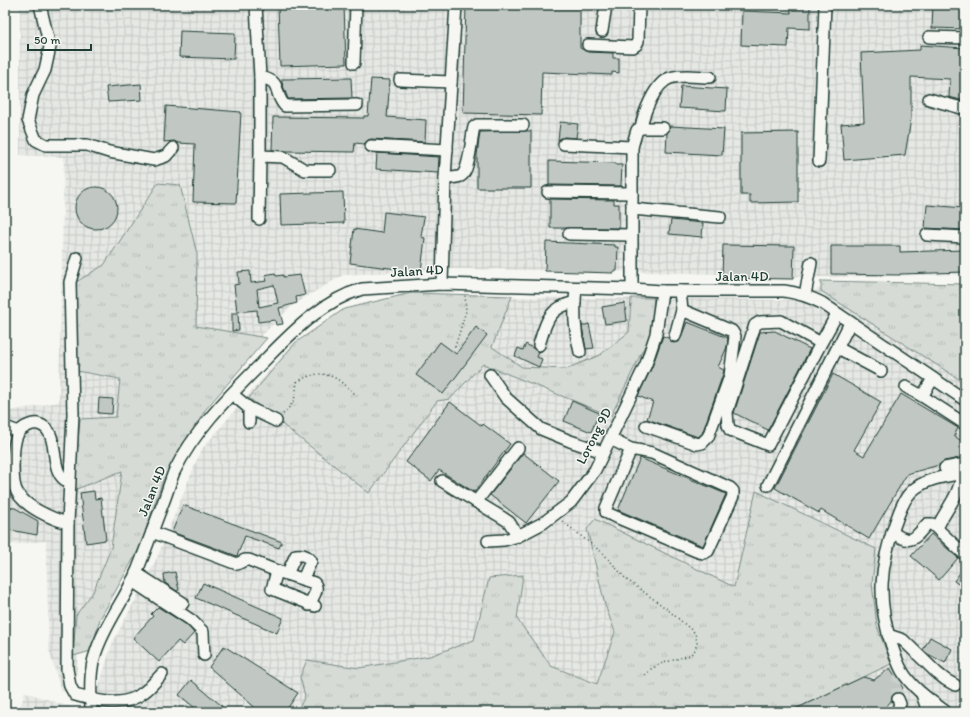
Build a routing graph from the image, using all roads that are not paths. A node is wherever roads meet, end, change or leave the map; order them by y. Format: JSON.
{"nodes":[{"id":1,"x":40,"y":5,"type":"edge"},
{"id":2,"x":256,"y":5,"type":"edge"},
{"id":3,"x":356,"y":5,"type":"edge"},
{"id":4,"x":456,"y":5,"type":"edge"},
{"id":5,"x":606,"y":5,"type":"edge"},
{"id":6,"x":639,"y":5,"type":"edge"},
{"id":7,"x":825,"y":5,"type":"edge"},
{"id":8,"x":602,"y":31,"type":"dead end"},
{"id":9,"x":929,"y":37,"type":"dead end"},
{"id":10,"x":965,"y":38,"type":"edge"},
{"id":11,"x":588,"y":45,"type":"dead end"},
{"id":12,"x":354,"y":63,"type":"dead end"},
{"id":13,"x":710,"y":77,"type":"dead end"},
{"id":14,"x":260,"y":78,"type":"junction"},
{"id":15,"x":400,"y":80,"type":"dead end"},
{"id":16,"x":451,"y":82,"type":"junction"},
{"id":17,"x":929,"y":99,"type":"dead end"},
{"id":18,"x":357,"y":104,"type":"dead end"},
{"id":19,"x":965,"y":109,"type":"edge"},
{"id":20,"x":523,"y":125,"type":"dead end"},
{"id":21,"x":641,"y":128,"type":"junction"},
{"id":22,"x":664,"y":128,"type":"dead end"},
{"id":23,"x":564,"y":144,"type":"dead end"},
{"id":24,"x":371,"y":146,"type":"dead end"},
{"id":25,"x":632,"y":147,"type":"junction"},
{"id":26,"x":172,"y":148,"type":"dead end"},
{"id":27,"x":447,"y":150,"type":"junction"},
{"id":28,"x":260,"y":156,"type":"junction"},
{"id":29,"x":819,"y":161,"type":"dead end"},
{"id":30,"x":330,"y":170,"type":"dead end"},
{"id":31,"x":445,"y":178,"type":"junction"},
{"id":32,"x":548,"y":192,"type":"dead end"},
{"id":33,"x":632,"y":193,"type":"junction"},
{"id":34,"x":632,"y":209,"type":"junction"},
{"id":35,"x":720,"y":217,"type":"dead end"},
{"id":36,"x":259,"y":219,"type":"dead end"},
{"id":37,"x":569,"y":234,"type":"dead end"},
{"id":38,"x":632,"y":235,"type":"junction"},
{"id":39,"x":927,"y":235,"type":"dead end"},
{"id":40,"x":965,"y":237,"type":"edge"},
{"id":41,"x":77,"y":258,"type":"dead end"},
{"id":42,"x":810,"y":263,"type":"dead end"},
{"id":43,"x":442,"y":284,"type":"junction"},
{"id":44,"x":576,"y":288,"type":"junction"},
{"id":45,"x":632,"y":289,"type":"junction"},
{"id":46,"x":662,"y":291,"type":"junction"},
{"id":47,"x":680,"y":291,"type":"junction"},
{"id":48,"x":805,"y":295,"type":"junction"},
{"id":49,"x":575,"y":302,"type":"junction"},
{"id":50,"x":682,"y":310,"type":"junction"},
{"id":51,"x":837,"y":314,"type":"junction"},
{"id":52,"x":850,"y":323,"type":"junction"},
{"id":53,"x":675,"y":336,"type":"dead end"},
{"id":54,"x":821,"y":343,"type":"junction"},
{"id":55,"x":539,"y":345,"type":"dead end"},
{"id":56,"x":838,"y":348,"type":"junction"},
{"id":57,"x":580,"y":352,"type":"dead end"},
{"id":58,"x":881,"y":371,"type":"dead end"},
{"id":59,"x":490,"y":375,"type":"dead end"},
{"id":60,"x":933,"y":379,"type":"junction"},
{"id":61,"x":906,"y":388,"type":"dead end"},
{"id":62,"x":232,"y":394,"type":"junction"},
{"id":63,"x":922,"y":396,"type":"junction"},
{"id":64,"x":965,"y":400,"type":"edge"},
{"id":65,"x":249,"y":408,"type":"junction"},
{"id":66,"x":276,"y":421,"type":"road end"},
{"id":67,"x":249,"y":422,"type":"dead end"},
{"id":68,"x":965,"y":424,"type":"edge"},
{"id":69,"x":646,"y":426,"type":"dead end"},
{"id":70,"x":5,"y":427,"type":"edge"},
{"id":71,"x":19,"y":432,"type":"junction"},
{"id":72,"x":610,"y":439,"type":"junction"},
{"id":73,"x":518,"y":448,"type":"dead end"},
{"id":74,"x":631,"y":449,"type":"junction"},
{"id":75,"x":603,"y":452,"type":"junction"},
{"id":76,"x":945,"y":468,"type":"dead end"},
{"id":77,"x":964,"y":470,"type":"edge"},
{"id":78,"x":442,"y":481,"type":"dead end"},
{"id":79,"x":69,"y":482,"type":"junction"},
{"id":80,"x":768,"y":484,"type":"dead end"},
{"id":81,"x":476,"y":502,"type":"junction"},
{"id":82,"x":68,"y":523,"type":"junction"},
{"id":83,"x":937,"y":528,"type":"junction"},
{"id":84,"x":152,"y":532,"type":"junction"},
{"id":85,"x":892,"y":532,"type":"junction"},
{"id":86,"x":518,"y":536,"type":"junction"},
{"id":87,"x":488,"y":541,"type":"dead end"},
{"id":88,"x":964,"y":554,"type":"edge"},
{"id":89,"x":276,"y":571,"type":"junction"},
{"id":90,"x":288,"y":574,"type":"junction"},
{"id":91,"x":134,"y":577,"type":"junction"},
{"id":92,"x":303,"y":579,"type":"junction"},
{"id":93,"x":183,"y":603,"type":"dead end"},
{"id":94,"x":888,"y":635,"type":"junction"},
{"id":95,"x":204,"y":655,"type":"dead end"},
{"id":96,"x":162,"y":674,"type":"dead end"},
{"id":97,"x":955,"y":685,"type":"dead end"},
{"id":98,"x":922,"y":694,"type":"junction"},
{"id":99,"x":91,"y":699,"type":"junction"},
{"id":100,"x":898,"y":699,"type":"tunnel mouth"},
{"id":101,"x":91,"y":712,"type":"edge"},
{"id":102,"x":897,"y":712,"type":"edge"},
{"id":103,"x":928,"y":712,"type":"edge"},
{"id":104,"x":946,"y":712,"type":"edge"}],
"edges":[{"from":1,"to":26,"type":"street"},
{"from":2,"to":14,"type":"street"},
{"from":3,"to":12,"type":"street"},
{"from":4,"to":16,"type":"street"},
{"from":5,"to":8,"type":"street"},
{"from":6,"to":11,"type":"street"},
{"from":7,"to":29,"type":"street"},
{"from":9,"to":10,"type":"street"},
{"from":13,"to":21,"type":"street"},
{"from":14,"to":18,"type":"street"},
{"from":14,"to":28,"type":"street"},
{"from":15,"to":16,"type":"street"},
{"from":16,"to":27,"type":"street"},
{"from":17,"to":19,"type":"street"},
{"from":20,"to":31,"type":"street"},
{"from":21,"to":22,"type":"street"},
{"from":21,"to":25,"type":"street"},
{"from":23,"to":25,"type":"street"},
{"from":24,"to":27,"type":"street"},
{"from":25,"to":33,"type":"street"},
{"from":27,"to":31,"type":"street"},
{"from":28,"to":30,"type":"street"},
{"from":28,"to":36,"type":"street"},
{"from":31,"to":43,"type":"street"},
{"from":32,"to":33,"type":"street"},
{"from":33,"to":34,"type":"street"},
{"from":34,"to":35,"type":"street"},
{"from":34,"to":38,"type":"street"},
{"from":37,"to":38,"type":"street"},
{"from":38,"to":45,"type":"street"},
{"from":39,"to":40,"type":"street"},
{"from":41,"to":79,"type":"street"},
{"from":42,"to":48,"type":"street"},
{"from":43,"to":44,"type":"street","name":"Jalan 4D"},
{"from":43,"to":62,"type":"street","name":"Jalan 4D"},
{"from":44,"to":45,"type":"street","name":"Jalan 4D"},
{"from":44,"to":49,"type":"street"},
{"from":45,"to":46,"type":"street","name":"Jalan 4D"},
{"from":46,"to":47,"type":"street","name":"Jalan 4D"},
{"from":46,"to":72,"type":"street","name":"Lorong 9D"},
{"from":47,"to":48,"type":"street","name":"Jalan 4D"},
{"from":47,"to":50,"type":"street"},
{"from":48,"to":51,"type":"street","name":"Jalan 4D"},
{"from":49,"to":55,"type":"street"},
{"from":49,"to":57,"type":"street"},
{"from":50,"to":53,"type":"street"},
{"from":50,"to":69,"type":"street"},
{"from":51,"to":52,"type":"street","name":"Jalan 4D"},
{"from":51,"to":54,"type":"street"},
{"from":52,"to":56,"type":"street"},
{"from":52,"to":60,"type":"street","name":"Jalan 4D"},
{"from":54,"to":54,"type":"street"},
{"from":56,"to":58,"type":"street"},
{"from":56,"to":80,"type":"street"},
{"from":59,"to":75,"type":"street"},
{"from":60,"to":63,"type":"street"},
{"from":60,"to":64,"type":"street","name":"Jalan 4D"},
{"from":61,"to":63,"type":"street"},
{"from":62,"to":65,"type":"street"},
{"from":62,"to":84,"type":"street","name":"Jalan 4D"},
{"from":63,"to":68,"type":"street"},
{"from":65,"to":66,"type":"street"},
{"from":65,"to":67,"type":"street"},
{"from":70,"to":71,"type":"street"},
{"from":71,"to":79,"type":"street"},
{"from":71,"to":82,"type":"street"},
{"from":72,"to":74,"type":"street"},
{"from":72,"to":75,"type":"street","name":"Lorong 9D"},
{"from":73,"to":81,"type":"street"},
{"from":74,"to":74,"type":"street"},
{"from":75,"to":86,"type":"street","name":"Lorong 9D"},
{"from":76,"to":77,"type":"street"},
{"from":77,"to":83,"type":"street"},
{"from":77,"to":85,"type":"street"},
{"from":78,"to":81,"type":"street"},
{"from":79,"to":82,"type":"street"},
{"from":81,"to":86,"type":"street"},
{"from":82,"to":99,"type":"street"},
{"from":83,"to":85,"type":"street"},
{"from":83,"to":88,"type":"street"},
{"from":84,"to":89,"type":"street"},
{"from":84,"to":91,"type":"street","name":"Jalan 4D"},
{"from":85,"to":94,"type":"street"},
{"from":86,"to":87,"type":"street","name":"Lorong 9D"},
{"from":89,"to":90,"type":"street"},
{"from":89,"to":92,"type":"street"},
{"from":90,"to":92,"type":"street"},
{"from":90,"to":92,"type":"street"},
{"from":91,"to":93,"type":"street"},
{"from":91,"to":95,"type":"street"},
{"from":91,"to":99,"type":"street","name":"Jalan 4D"},
{"from":94,"to":97,"type":"street"},
{"from":94,"to":98,"type":"street"},
{"from":96,"to":99,"type":"street"},
{"from":98,"to":103,"type":"street"},
{"from":98,"to":104,"type":"street"},
{"from":99,"to":101,"type":"street","name":"Jalan 4D"},
{"from":100,"to":102,"type":"street"}]}
